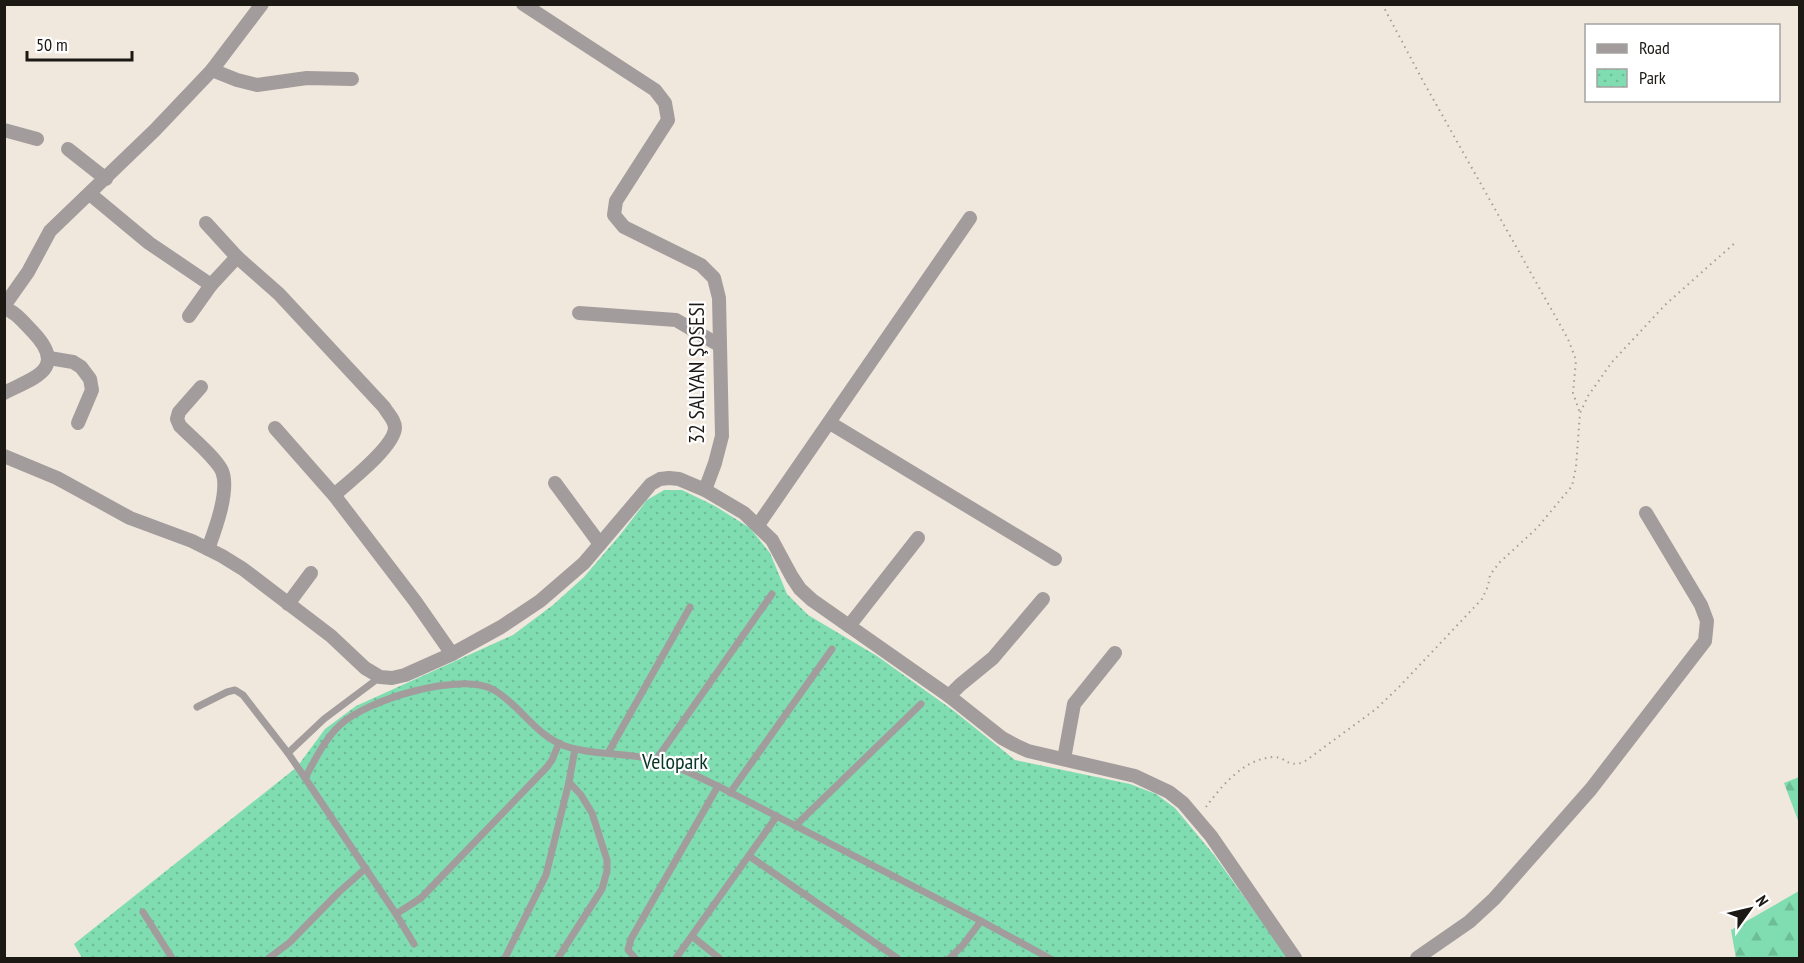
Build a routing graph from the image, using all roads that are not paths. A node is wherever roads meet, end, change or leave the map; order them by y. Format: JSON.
{"nodes":[{"id":1,"x":262,"y":4,"type":"edge"},
{"id":2,"x":523,"y":4,"type":"edge"},
{"id":3,"x":212,"y":70,"type":"junction"},
{"id":4,"x":352,"y":79,"type":"dead end"},
{"id":5,"x":4,"y":130,"type":"edge"},
{"id":6,"x":37,"y":139,"type":"dead end"},
{"id":7,"x":68,"y":149,"type":"dead end"},
{"id":8,"x":106,"y":179,"type":"junction"},
{"id":9,"x":90,"y":194,"type":"junction"},
{"id":10,"x":970,"y":218,"type":"dead end"},
{"id":11,"x":206,"y":223,"type":"dead end"},
{"id":12,"x":237,"y":257,"type":"junction"},
{"id":13,"x":211,"y":285,"type":"junction"},
{"id":14,"x":4,"y":307,"type":"edge"},
{"id":15,"x":579,"y":313,"type":"dead end"},
{"id":16,"x":189,"y":316,"type":"dead end"},
{"id":17,"x":720,"y":345,"type":"junction"},
{"id":18,"x":49,"y":358,"type":"junction"},
{"id":19,"x":201,"y":387,"type":"dead end"},
{"id":20,"x":4,"y":393,"type":"edge"},
{"id":21,"x":78,"y":423,"type":"dead end"},
{"id":22,"x":830,"y":423,"type":"junction"},
{"id":23,"x":275,"y":428,"type":"dead end"},
{"id":24,"x":4,"y":456,"type":"edge"},
{"id":25,"x":555,"y":483,"type":"dead end"},
{"id":26,"x":705,"y":490,"type":"junction"},
{"id":27,"x":334,"y":495,"type":"junction"},
{"id":28,"x":1646,"y":513,"type":"dead end"},
{"id":29,"x":758,"y":525,"type":"junction"},
{"id":30,"x":918,"y":538,"type":"dead end"},
{"id":31,"x":600,"y":544,"type":"junction"},
{"id":32,"x":208,"y":549,"type":"junction"},
{"id":33,"x":1055,"y":559,"type":"dead end"},
{"id":34,"x":311,"y":573,"type":"dead end"},
{"id":35,"x":772,"y":594,"type":"dead end"},
{"id":36,"x":1043,"y":599,"type":"dead end"},
{"id":37,"x":288,"y":604,"type":"junction"},
{"id":38,"x":690,"y":607,"type":"dead end"},
{"id":39,"x":849,"y":626,"type":"junction"},
{"id":40,"x":832,"y":649,"type":"dead end"},
{"id":41,"x":1115,"y":653,"type":"dead end"},
{"id":42,"x":452,"y":654,"type":"junction"},
{"id":43,"x":380,"y":677,"type":"junction"},
{"id":44,"x":949,"y":696,"type":"junction"},
{"id":45,"x":921,"y":704,"type":"dead end"},
{"id":46,"x":197,"y":707,"type":"dead end"},
{"id":47,"x":558,"y":743,"type":"junction"},
{"id":48,"x":575,"y":748,"type":"junction"},
{"id":49,"x":288,"y":753,"type":"junction"},
{"id":50,"x":608,"y":753,"type":"junction"},
{"id":51,"x":1064,"y":759,"type":"junction"},
{"id":52,"x":656,"y":760,"type":"junction"},
{"id":53,"x":305,"y":778,"type":"junction"},
{"id":54,"x":569,"y":782,"type":"junction"},
{"id":55,"x":718,"y":786,"type":"junction"},
{"id":56,"x":730,"y":793,"type":"junction"},
{"id":57,"x":777,"y":816,"type":"junction"},
{"id":58,"x":795,"y":826,"type":"junction"},
{"id":59,"x":749,"y":856,"type":"junction"},
{"id":60,"x":366,"y":868,"type":"junction"},
{"id":61,"x":143,"y":912,"type":"dead end"},
{"id":62,"x":396,"y":914,"type":"junction"},
{"id":63,"x":981,"y":921,"type":"junction"},
{"id":64,"x":693,"y":937,"type":"junction"},
{"id":65,"x":414,"y":944,"type":"dead end"},
{"id":66,"x":172,"y":958,"type":"edge"},
{"id":67,"x":269,"y":958,"type":"edge"},
{"id":68,"x":505,"y":958,"type":"edge"},
{"id":69,"x":558,"y":958,"type":"edge"},
{"id":70,"x":635,"y":958,"type":"edge"},
{"id":71,"x":676,"y":958,"type":"edge"},
{"id":72,"x":718,"y":958,"type":"edge"},
{"id":73,"x":897,"y":958,"type":"edge"},
{"id":74,"x":950,"y":958,"type":"edge"},
{"id":75,"x":1049,"y":958,"type":"edge"},
{"id":76,"x":1295,"y":958,"type":"edge"},
{"id":77,"x":1418,"y":958,"type":"edge"}],
"edges":[{"from":1,"to":3,"type":"street"},
{"from":2,"to":17,"type":"street","name":"32 SALYAN ŞOSESI"},
{"from":3,"to":4,"type":"street"},
{"from":3,"to":8,"type":"street"},
{"from":5,"to":6,"type":"street"},
{"from":7,"to":8,"type":"street"},
{"from":8,"to":9,"type":"street"},
{"from":9,"to":13,"type":"street"},
{"from":9,"to":14,"type":"street"},
{"from":10,"to":22,"type":"street"},
{"from":11,"to":12,"type":"street"},
{"from":12,"to":13,"type":"street"},
{"from":12,"to":27,"type":"street"},
{"from":13,"to":16,"type":"street"},
{"from":14,"to":18,"type":"street"},
{"from":15,"to":17,"type":"street"},
{"from":17,"to":26,"type":"street","name":"32 SALYAN ŞOSESI"},
{"from":18,"to":20,"type":"street"},
{"from":18,"to":21,"type":"street"},
{"from":19,"to":32,"type":"street"},
{"from":22,"to":29,"type":"street"},
{"from":22,"to":33,"type":"street"},
{"from":23,"to":27,"type":"street"},
{"from":24,"to":32,"type":"street"},
{"from":25,"to":31,"type":"street"},
{"from":26,"to":29,"type":"street"},
{"from":26,"to":31,"type":"street"},
{"from":27,"to":42,"type":"street"},
{"from":28,"to":77,"type":"street"},
{"from":29,"to":39,"type":"street"},
{"from":30,"to":39,"type":"street"},
{"from":31,"to":42,"type":"street"},
{"from":32,"to":37,"type":"street"},
{"from":34,"to":37,"type":"street"},
{"from":35,"to":52,"type":"lane"},
{"from":36,"to":44,"type":"street"},
{"from":37,"to":43,"type":"street"},
{"from":38,"to":50,"type":"lane"},
{"from":39,"to":44,"type":"street"},
{"from":40,"to":56,"type":"lane"},
{"from":41,"to":51,"type":"street"},
{"from":42,"to":43,"type":"street"},
{"from":43,"to":49,"type":"lane"},
{"from":44,"to":51,"type":"street"},
{"from":45,"to":58,"type":"lane"},
{"from":46,"to":49,"type":"lane"},
{"from":47,"to":48,"type":"lane"},
{"from":47,"to":53,"type":"lane"},
{"from":47,"to":62,"type":"lane"},
{"from":48,"to":50,"type":"lane"},
{"from":48,"to":54,"type":"lane"},
{"from":49,"to":53,"type":"lane"},
{"from":50,"to":52,"type":"lane"},
{"from":51,"to":76,"type":"street"},
{"from":52,"to":55,"type":"lane"},
{"from":53,"to":60,"type":"lane"},
{"from":54,"to":68,"type":"lane"},
{"from":54,"to":69,"type":"lane"},
{"from":55,"to":56,"type":"lane"},
{"from":55,"to":70,"type":"lane"},
{"from":56,"to":57,"type":"lane"},
{"from":57,"to":58,"type":"lane"},
{"from":57,"to":59,"type":"lane"},
{"from":58,"to":63,"type":"lane"},
{"from":59,"to":64,"type":"lane"},
{"from":59,"to":73,"type":"lane"},
{"from":60,"to":62,"type":"lane"},
{"from":60,"to":67,"type":"lane"},
{"from":61,"to":66,"type":"lane"},
{"from":62,"to":65,"type":"lane"},
{"from":63,"to":74,"type":"lane"},
{"from":63,"to":75,"type":"lane"},
{"from":64,"to":71,"type":"lane"},
{"from":64,"to":72,"type":"lane"}]}
